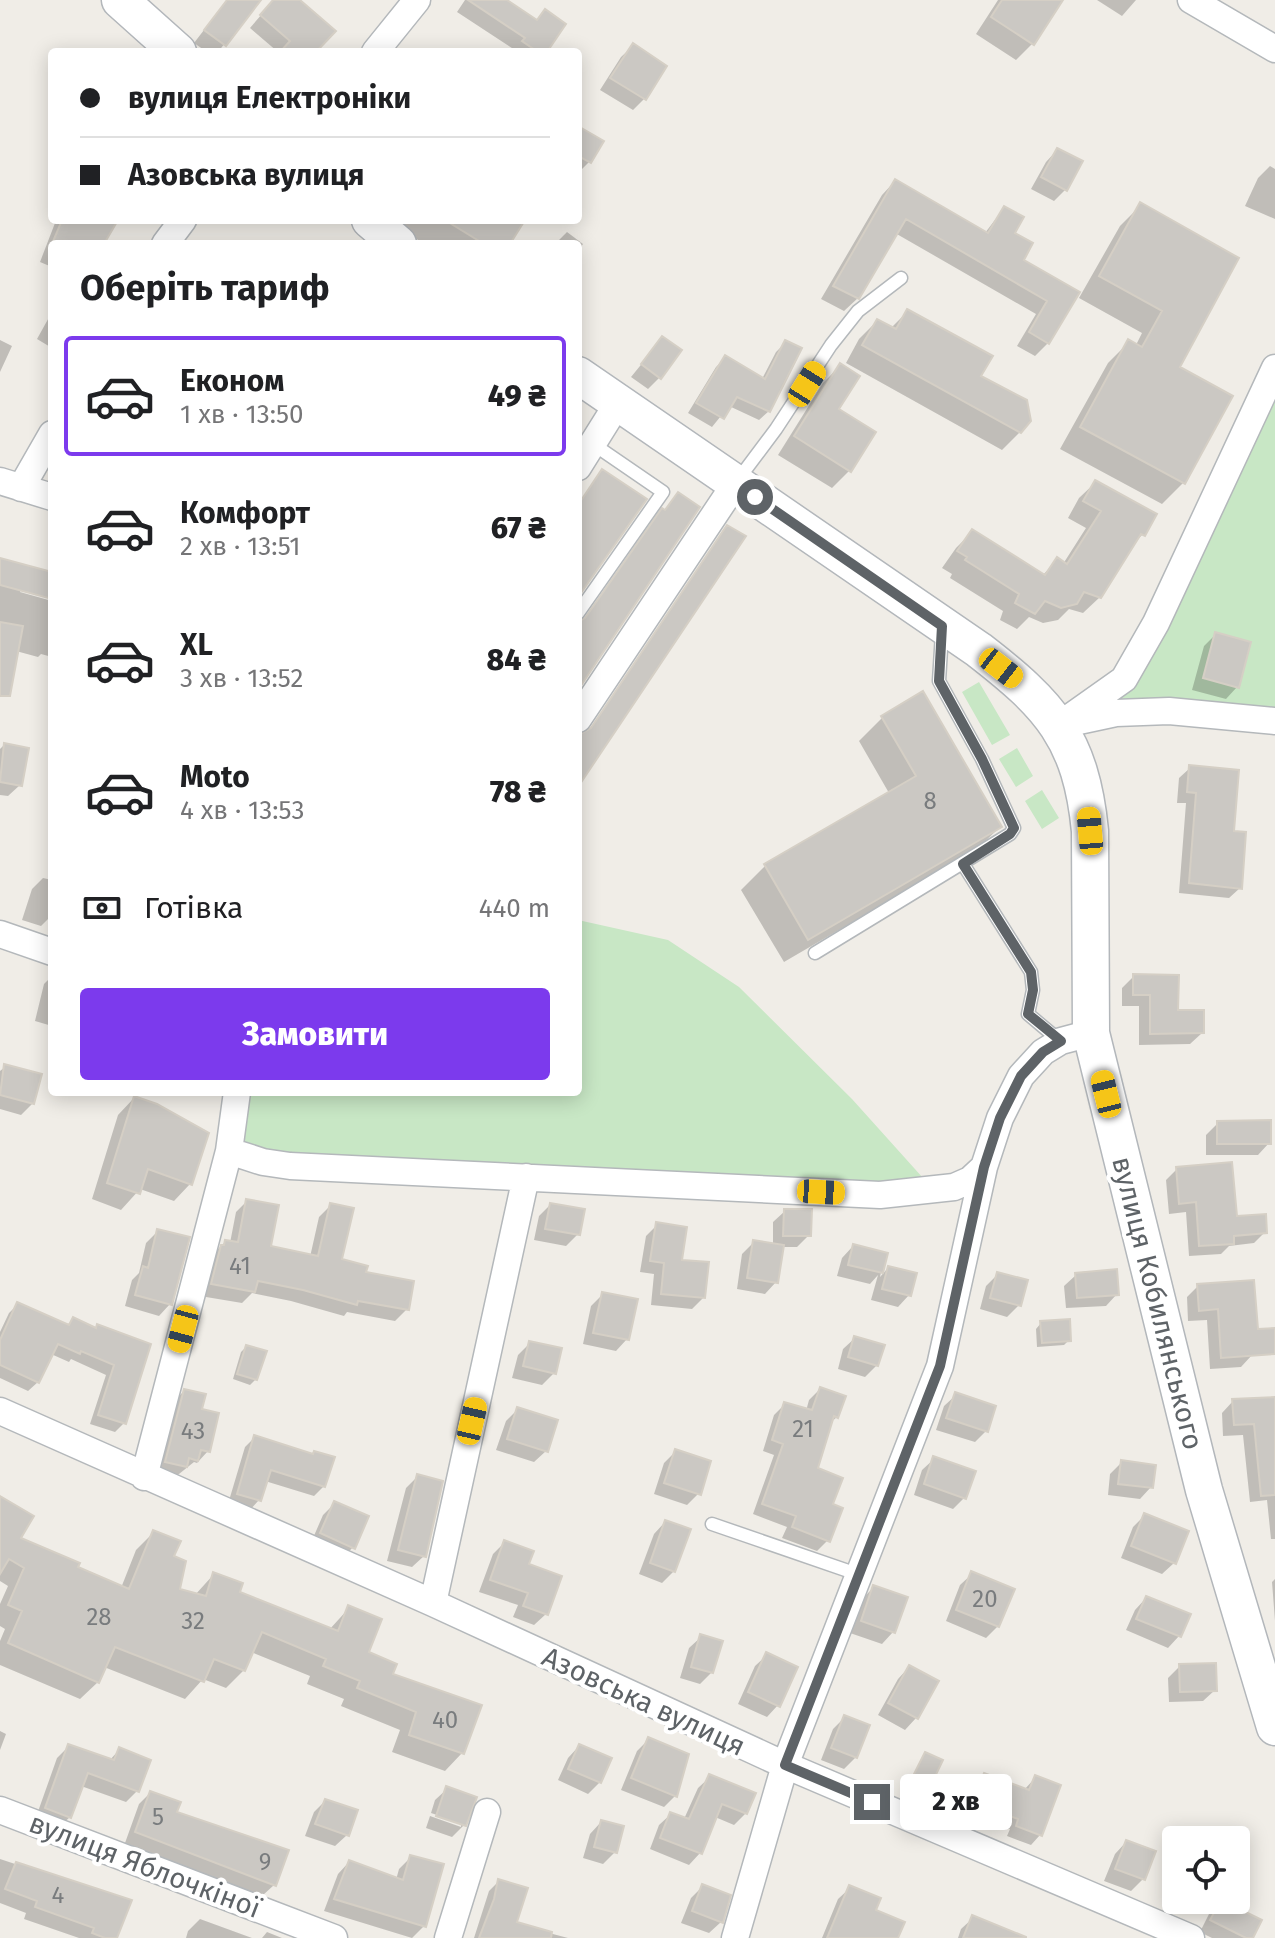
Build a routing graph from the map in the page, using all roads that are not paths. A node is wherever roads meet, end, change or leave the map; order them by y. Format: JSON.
{"nodes":[{"id":1,"x":120,"y":0,"type":"edge"},
{"id":2,"x":417,"y":0,"type":"edge"},
{"id":3,"x":1191,"y":0,"type":"edge"},
{"id":4,"x":174,"y":48,"type":"edge"},
{"id":5,"x":378,"y":48,"type":"edge"},
{"id":6,"x":1275,"y":49,"type":"edge"},
{"id":7,"x":375,"y":224,"type":"edge"},
{"id":8,"x":393,"y":240,"type":"edge"},
{"id":9,"x":901,"y":278,"type":"dead end"},
{"id":10,"x":1275,"y":368,"type":"edge"},
{"id":11,"x":582,"y":378,"type":"edge"},
{"id":12,"x":618,"y":403,"type":"junction"},
{"id":13,"x":48,"y":439,"type":"edge"},
{"id":14,"x":593,"y":444,"type":"junction"},
{"id":15,"x":582,"y":461,"type":"edge"},
{"id":16,"x":735,"y":484,"type":"junction"},
{"id":17,"x":10,"y":485,"type":"edge"},
{"id":18,"x":48,"y":496,"type":"edge"},
{"id":19,"x":582,"y":607,"type":"edge"},
{"id":20,"x":942,"y":626,"type":"junction"},
{"id":21,"x":582,"y":713,"type":"edge"},
{"id":22,"x":1275,"y":721,"type":"edge"},
{"id":23,"x":1059,"y":725,"type":"junction"},
{"id":24,"x":963,"y":864,"type":"junction"},
{"id":25,"x":0,"y":934,"type":"edge"},
{"id":26,"x":48,"y":951,"type":"edge"},
{"id":27,"x":815,"y":953,"type":"dead end"},
{"id":28,"x":1076,"y":1037,"type":"junction"},
{"id":29,"x":236,"y":1096,"type":"edge"},
{"id":30,"x":229,"y":1151,"type":"junction"},
{"id":31,"x":984,"y":1167,"type":"junction"},
{"id":32,"x":526,"y":1177,"type":"junction"},
{"id":33,"x":0,"y":1411,"type":"edge"},
{"id":34,"x":144,"y":1477,"type":"junction"},
{"id":35,"x":712,"y":1524,"type":"dead end"},
{"id":36,"x":860,"y":1575,"type":"junction"},
{"id":37,"x":433,"y":1603,"type":"junction"},
{"id":38,"x":1275,"y":1727,"type":"edge"},
{"id":39,"x":785,"y":1765,"type":"junction"},
{"id":40,"x":0,"y":1810,"type":"edge"},
{"id":41,"x":487,"y":1812,"type":"dead end"},
{"id":42,"x":334,"y":1938,"type":"edge"},
{"id":43,"x":448,"y":1938,"type":"edge"},
{"id":44,"x":735,"y":1938,"type":"edge"},
{"id":45,"x":1191,"y":1938,"type":"edge"}],
"edges":[{"from":1,"to":4,"type":"main road"},
{"from":2,"to":5,"type":"street"},
{"from":3,"to":6,"type":"street"},
{"from":7,"to":8,"type":"main road"},
{"from":9,"to":16,"type":"lane"},
{"from":10,"to":23,"type":"street"},
{"from":11,"to":12,"type":"main road","name":"вулиця Кобилянського"},
{"from":12,"to":14,"type":"street"},
{"from":12,"to":16,"type":"main road","name":"вулиця Кобилянського"},
{"from":13,"to":17,"type":"street"},
{"from":14,"to":15,"type":"street"},
{"from":14,"to":19,"type":"lane"},
{"from":16,"to":20,"type":"main road","name":"вулиця Кобилянського"},
{"from":16,"to":21,"type":"street"},
{"from":17,"to":18,"type":"street"},
{"from":20,"to":23,"type":"main road","name":"вулиця Кобилянського"},
{"from":20,"to":24,"type":"lane"},
{"from":22,"to":23,"type":"street"},
{"from":23,"to":28,"type":"main road","name":"вулиця Кобилянського"},
{"from":24,"to":27,"type":"lane"},
{"from":24,"to":28,"type":"lane"},
{"from":25,"to":26,"type":"street"},
{"from":28,"to":31,"type":"street"},
{"from":28,"to":38,"type":"main road","name":"вулиця Кобилянського"},
{"from":29,"to":30,"type":"street"},
{"from":30,"to":32,"type":"street"},
{"from":30,"to":34,"type":"street"},
{"from":31,"to":32,"type":"street"},
{"from":31,"to":36,"type":"street"},
{"from":32,"to":37,"type":"street"},
{"from":33,"to":34,"type":"street","name":"Азовська вулиця"},
{"from":34,"to":37,"type":"street","name":"Азовська вулиця"},
{"from":35,"to":36,"type":"lane"},
{"from":36,"to":39,"type":"street"},
{"from":37,"to":39,"type":"street","name":"Азовська вулиця"},
{"from":39,"to":44,"type":"street"},
{"from":39,"to":45,"type":"street","name":"Азовська вулиця"},
{"from":40,"to":42,"type":"street","name":"вулиця Яблочкіної"},
{"from":41,"to":43,"type":"street"}]}
